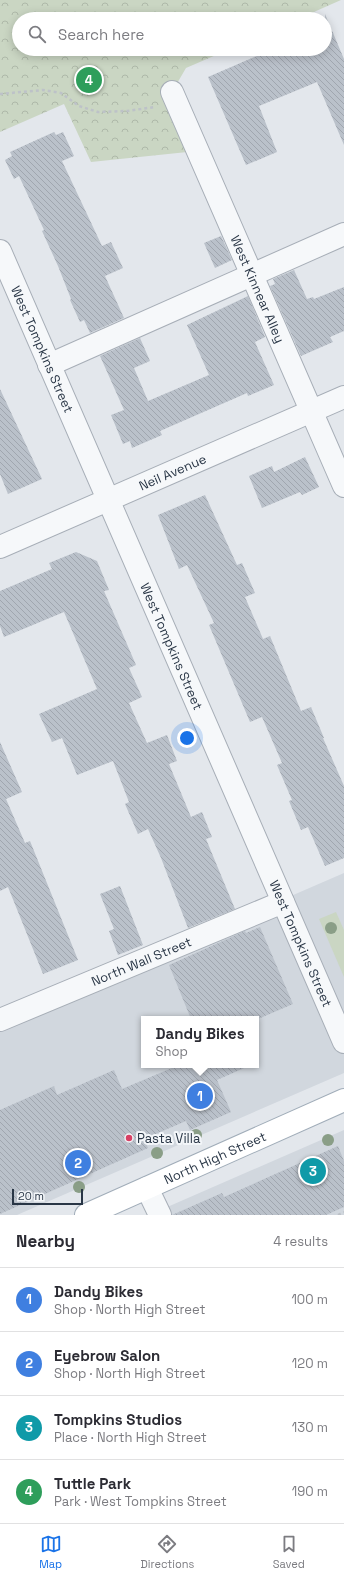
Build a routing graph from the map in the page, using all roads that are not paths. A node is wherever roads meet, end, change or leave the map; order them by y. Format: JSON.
{"nodes":[{"id":1,"x":174,"y":98,"type":"road end"},
{"id":2,"x":344,"y":234,"type":"edge"},
{"id":3,"x":0,"y":251,"type":"edge"},
{"id":4,"x":252,"y":275,"type":"junction"},
{"id":5,"x":50,"y":365,"type":"junction"},
{"id":6,"x":344,"y":397,"type":"edge"},
{"id":7,"x":311,"y":412,"type":"junction"},
{"id":8,"x":344,"y":486,"type":"edge"},
{"id":9,"x":108,"y":500,"type":"junction"},
{"id":10,"x":0,"y":547,"type":"edge"},
{"id":11,"x":283,"y":902,"type":"junction"},
{"id":12,"x":0,"y":1020,"type":"edge"},
{"id":13,"x":344,"y":1042,"type":"edge"},
{"id":14,"x":344,"y":1100,"type":"edge"},
{"id":15,"x":148,"y":1188,"type":"junction"},
{"id":16,"x":86,"y":1215,"type":"edge"},
{"id":17,"x":160,"y":1215,"type":"edge"}],
"edges":[{"from":1,"to":4,"type":"street","name":"West Kinnear Alley"},
{"from":2,"to":4,"type":"street"},
{"from":3,"to":5,"type":"street","name":"West Tompkins Street"},
{"from":4,"to":5,"type":"street"},
{"from":4,"to":7,"type":"street","name":"West Kinnear Alley"},
{"from":5,"to":9,"type":"street","name":"West Tompkins Street"},
{"from":6,"to":7,"type":"street","name":"Neil Avenue"},
{"from":7,"to":8,"type":"street","name":"West Kinnear Alley"},
{"from":7,"to":9,"type":"street","name":"Neil Avenue"},
{"from":9,"to":10,"type":"street","name":"Neil Avenue"},
{"from":9,"to":11,"type":"street","name":"West Tompkins Street"},
{"from":11,"to":12,"type":"street","name":"North Wall Street"},
{"from":11,"to":13,"type":"street","name":"West Tompkins Street"},
{"from":14,"to":15,"type":"main road","name":"North High Street"},
{"from":15,"to":16,"type":"main road","name":"North High Street"},
{"from":15,"to":17,"type":"street"}]}
